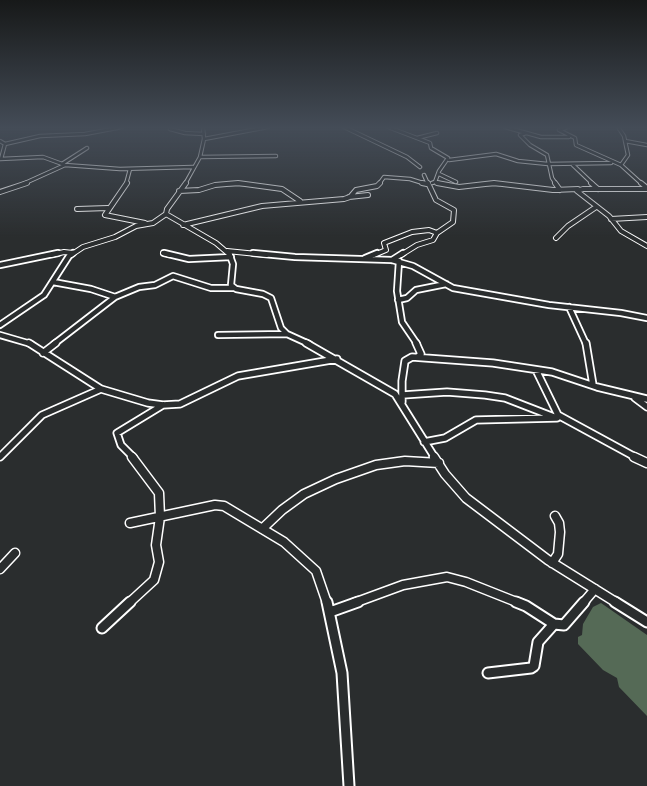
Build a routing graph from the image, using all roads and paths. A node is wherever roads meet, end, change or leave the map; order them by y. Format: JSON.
{"nodes":[{"id":1,"x":64,"y":164,"type":"joint"},
{"id":2,"x":195,"y":164,"type":"edge"},
{"id":3,"x":416,"y":164,"type":"edge"},
{"id":4,"x":446,"y":164,"type":"edge"},
{"id":5,"x":543,"y":164,"type":"edge"},
{"id":6,"x":548,"y":164,"type":"junction"},
{"id":7,"x":601,"y":164,"type":"edge"},
{"id":8,"x":618,"y":164,"type":"edge"},
{"id":9,"x":573,"y":165,"type":"junction"},
{"id":10,"x":621,"y":165,"type":"joint"},
{"id":11,"x":193,"y":167,"type":"junction"},
{"id":12,"x":420,"y":167,"type":"dead end"},
{"id":13,"x":130,"y":170,"type":"junction"},
{"id":14,"x":439,"y":174,"type":"junction"},
{"id":15,"x":424,"y":175,"type":"dead end"},
{"id":16,"x":435,"y":182,"type":"junction"},
{"id":17,"x":456,"y":182,"type":"dead end"},
{"id":18,"x":428,"y":186,"type":"junction"},
{"id":19,"x":647,"y":188,"type":"edge"},
{"id":20,"x":578,"y":189,"type":"junction"},
{"id":21,"x":598,"y":189,"type":"junction"},
{"id":22,"x":560,"y":190,"type":"junction"},
{"id":23,"x":0,"y":192,"type":"edge"},
{"id":24,"x":179,"y":192,"type":"junction"},
{"id":25,"x":368,"y":195,"type":"dead end"},
{"id":26,"x":349,"y":198,"type":"junction"},
{"id":27,"x":305,"y":202,"type":"junction"},
{"id":28,"x":596,"y":207,"type":"junction"},
{"id":29,"x":108,"y":208,"type":"junction"},
{"id":30,"x":77,"y":209,"type":"dead end"},
{"id":31,"x":166,"y":214,"type":"junction"},
{"id":32,"x":647,"y":217,"type":"edge"},
{"id":33,"x":611,"y":219,"type":"junction"},
{"id":34,"x":148,"y":224,"type":"junction"},
{"id":35,"x":184,"y":225,"type":"junction"},
{"id":36,"x":437,"y":233,"type":"junction"},
{"id":37,"x":556,"y":238,"type":"dead end"},
{"id":38,"x":647,"y":246,"type":"edge"},
{"id":39,"x":227,"y":251,"type":"junction"},
{"id":40,"x":163,"y":253,"type":"dead end"},
{"id":41,"x":73,"y":254,"type":"junction"},
{"id":42,"x":231,"y":257,"type":"junction"},
{"id":43,"x":364,"y":258,"type":"junction"},
{"id":44,"x":392,"y":260,"type":"junction"},
{"id":45,"x":399,"y":261,"type":"junction"},
{"id":46,"x":0,"y":265,"type":"edge"},
{"id":47,"x":53,"y":282,"type":"junction"},
{"id":48,"x":446,"y":284,"type":"junction"},
{"id":49,"x":233,"y":288,"type":"junction"},
{"id":50,"x":115,"y":297,"type":"junction"},
{"id":51,"x":398,"y":300,"type":"junction"},
{"id":52,"x":569,"y":307,"type":"junction"},
{"id":53,"x":647,"y":318,"type":"edge"},
{"id":54,"x":0,"y":325,"type":"edge"},
{"id":55,"x":287,"y":334,"type":"junction"},
{"id":56,"x":0,"y":335,"type":"edge"},
{"id":57,"x":218,"y":335,"type":"dead end"},
{"id":58,"x":44,"y":352,"type":"junction"},
{"id":59,"x":418,"y":357,"type":"junction"},
{"id":60,"x":337,"y":359,"type":"junction"},
{"id":61,"x":536,"y":370,"type":"junction"},
{"id":62,"x":594,"y":386,"type":"junction"},
{"id":63,"x":100,"y":389,"type":"junction"},
{"id":64,"x":403,"y":395,"type":"junction"},
{"id":65,"x":631,"y":395,"type":"junction"},
{"id":66,"x":647,"y":399,"type":"edge"},
{"id":67,"x":402,"y":402,"type":"junction"},
{"id":68,"x":163,"y":405,"type":"junction"},
{"id":69,"x":647,"y":407,"type":"edge"},
{"id":70,"x":558,"y":416,"type":"junction"},
{"id":71,"x":424,"y":442,"type":"junction"},
{"id":72,"x":0,"y":457,"type":"edge"},
{"id":73,"x":439,"y":462,"type":"junction"},
{"id":74,"x":647,"y":463,"type":"edge"},
{"id":75,"x":555,"y":516,"type":"dead end"},
{"id":76,"x":160,"y":517,"type":"junction"},
{"id":77,"x":130,"y":523,"type":"dead end"},
{"id":78,"x":262,"y":529,"type":"junction"},
{"id":79,"x":15,"y":553,"type":"dead end"},
{"id":80,"x":552,"y":563,"type":"junction"},
{"id":81,"x":1,"y":567,"type":"edge"},
{"id":82,"x":595,"y":589,"type":"junction"},
{"id":83,"x":330,"y":612,"type":"junction"},
{"id":84,"x":647,"y":622,"type":"edge"},
{"id":85,"x":554,"y":624,"type":"junction"},
{"id":86,"x":102,"y":628,"type":"dead end"},
{"id":87,"x":488,"y":673,"type":"dead end"},
{"id":88,"x":349,"y":786,"type":"edge"}],
"edges":[{"from":1,"to":13,"type":"street"},
{"from":1,"to":23,"type":"street"},
{"from":2,"to":11,"type":"street"},
{"from":3,"to":12,"type":"street"},
{"from":4,"to":14,"type":"street"},
{"from":5,"to":6,"type":"street"},
{"from":6,"to":9,"type":"street"},
{"from":6,"to":22,"type":"street"},
{"from":7,"to":9,"type":"street"},
{"from":8,"to":10,"type":"street"},
{"from":9,"to":21,"type":"street"},
{"from":10,"to":19,"type":"street"},
{"from":11,"to":13,"type":"street"},
{"from":11,"to":24,"type":"street"},
{"from":13,"to":29,"type":"street"},
{"from":14,"to":16,"type":"street"},
{"from":14,"to":17,"type":"street"},
{"from":15,"to":18,"type":"street"},
{"from":16,"to":18,"type":"street"},
{"from":16,"to":22,"type":"street"},
{"from":18,"to":26,"type":"street"},
{"from":18,"to":36,"type":"street"},
{"from":19,"to":21,"type":"street"},
{"from":20,"to":21,"type":"street"},
{"from":20,"to":22,"type":"street"},
{"from":20,"to":28,"type":"street"},
{"from":24,"to":27,"type":"street"},
{"from":24,"to":31,"type":"street"},
{"from":25,"to":26,"type":"street"},
{"from":26,"to":27,"type":"street"},
{"from":27,"to":35,"type":"street"},
{"from":28,"to":33,"type":"street"},
{"from":28,"to":37,"type":"street"},
{"from":29,"to":30,"type":"street"},
{"from":29,"to":34,"type":"street"},
{"from":31,"to":34,"type":"street"},
{"from":31,"to":35,"type":"street"},
{"from":32,"to":33,"type":"street"},
{"from":33,"to":38,"type":"street"},
{"from":34,"to":41,"type":"street"},
{"from":35,"to":39,"type":"street"},
{"from":36,"to":43,"type":"street"},
{"from":36,"to":44,"type":"street"},
{"from":39,"to":42,"type":"street"},
{"from":39,"to":43,"type":"street"},
{"from":40,"to":42,"type":"street"},
{"from":41,"to":46,"type":"street"},
{"from":41,"to":47,"type":"street"},
{"from":42,"to":49,"type":"street"},
{"from":43,"to":44,"type":"street"},
{"from":44,"to":45,"type":"street"},
{"from":45,"to":48,"type":"street"},
{"from":45,"to":51,"type":"street"},
{"from":47,"to":50,"type":"street"},
{"from":47,"to":54,"type":"street"},
{"from":48,"to":51,"type":"street"},
{"from":48,"to":52,"type":"street"},
{"from":49,"to":50,"type":"street"},
{"from":49,"to":55,"type":"street"},
{"from":50,"to":58,"type":"street"},
{"from":51,"to":59,"type":"street"},
{"from":52,"to":53,"type":"street"},
{"from":52,"to":62,"type":"street"},
{"from":55,"to":57,"type":"street"},
{"from":55,"to":60,"type":"street"},
{"from":56,"to":58,"type":"street"},
{"from":58,"to":63,"type":"street"},
{"from":59,"to":61,"type":"street"},
{"from":59,"to":64,"type":"street"},
{"from":60,"to":67,"type":"street"},
{"from":60,"to":68,"type":"street"},
{"from":61,"to":62,"type":"street"},
{"from":61,"to":70,"type":"street"},
{"from":62,"to":65,"type":"street"},
{"from":63,"to":68,"type":"street"},
{"from":63,"to":72,"type":"street"},
{"from":64,"to":67,"type":"street"},
{"from":64,"to":70,"type":"street"},
{"from":65,"to":66,"type":"street"},
{"from":65,"to":69,"type":"street"},
{"from":67,"to":71,"type":"street"},
{"from":68,"to":76,"type":"street"},
{"from":70,"to":71,"type":"street"},
{"from":70,"to":74,"type":"street"},
{"from":71,"to":73,"type":"street"},
{"from":73,"to":78,"type":"street"},
{"from":73,"to":80,"type":"street"},
{"from":75,"to":80,"type":"street"},
{"from":76,"to":77,"type":"street"},
{"from":76,"to":78,"type":"street"},
{"from":76,"to":86,"type":"street"},
{"from":78,"to":83,"type":"street"},
{"from":79,"to":81,"type":"street"},
{"from":80,"to":82,"type":"street"},
{"from":82,"to":84,"type":"street"},
{"from":82,"to":85,"type":"street"},
{"from":83,"to":85,"type":"street"},
{"from":83,"to":88,"type":"street"},
{"from":85,"to":87,"type":"street"}]}
